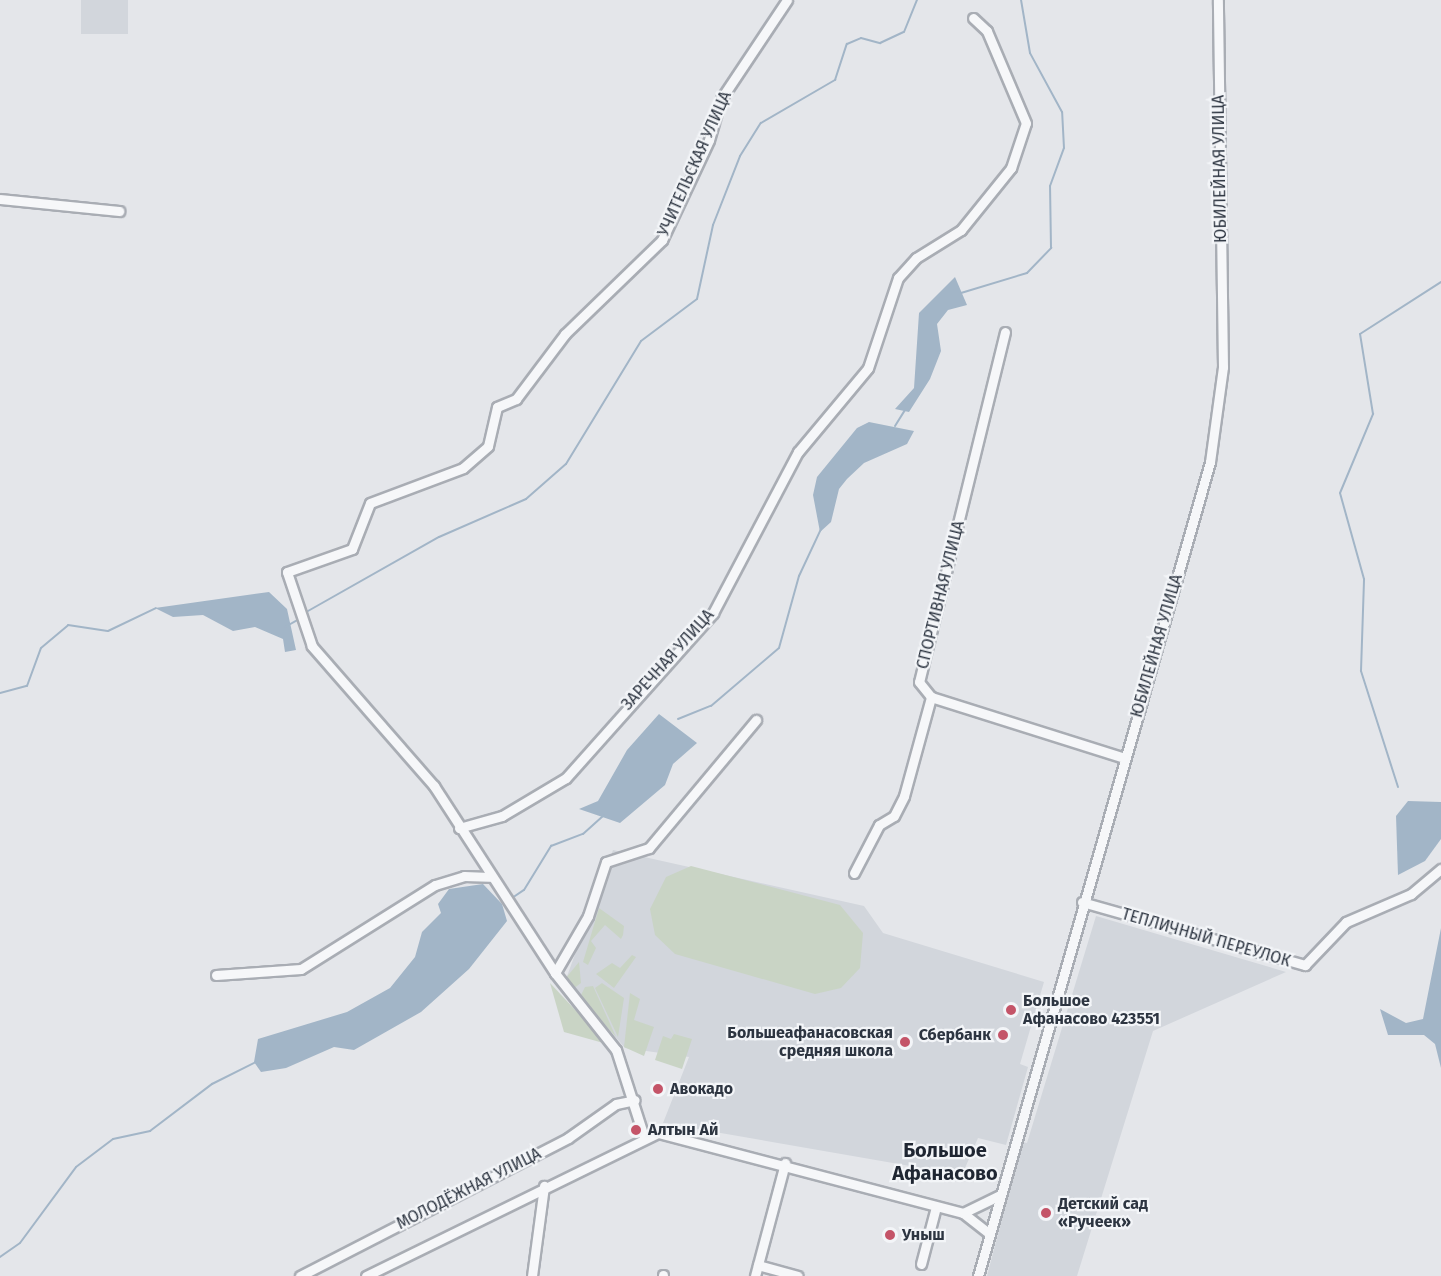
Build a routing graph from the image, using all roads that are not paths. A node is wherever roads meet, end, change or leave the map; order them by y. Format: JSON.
{"nodes":[{"id":1,"x":787,"y":0,"type":"edge"},
{"id":2,"x":1218,"y":0,"type":"edge"},
{"id":3,"x":974,"y":18,"type":"dead end"},
{"id":4,"x":0,"y":199,"type":"edge"},
{"id":5,"x":119,"y":211,"type":"dead end"},
{"id":6,"x":1005,"y":332,"type":"dead end"},
{"id":7,"x":931,"y":697,"type":"junction"},
{"id":8,"x":756,"y":720,"type":"dead end"},
{"id":9,"x":1125,"y":758,"type":"junction"},
{"id":10,"x":459,"y":828,"type":"junction"},
{"id":11,"x":1441,"y":868,"type":"edge"},
{"id":12,"x":854,"y":873,"type":"dead end"},
{"id":13,"x":489,"y":877,"type":"junction"},
{"id":14,"x":1082,"y":902,"type":"junction"},
{"id":15,"x":555,"y":974,"type":"junction"},
{"id":16,"x":216,"y":975,"type":"dead end"},
{"id":17,"x":635,"y":1100,"type":"junction"},
{"id":18,"x":644,"y":1137,"type":"junction"},
{"id":19,"x":785,"y":1163,"type":"junction"},
{"id":20,"x":544,"y":1186,"type":"junction"},
{"id":21,"x":1000,"y":1195,"type":"junction"},
{"id":22,"x":936,"y":1207,"type":"junction"},
{"id":23,"x":963,"y":1213,"type":"junction"},
{"id":24,"x":990,"y":1234,"type":"junction"},
{"id":25,"x":921,"y":1264,"type":"dead end"},
{"id":26,"x":758,"y":1265,"type":"junction"},
{"id":27,"x":300,"y":1276,"type":"edge"},
{"id":28,"x":366,"y":1276,"type":"edge"},
{"id":29,"x":532,"y":1276,"type":"edge"},
{"id":30,"x":755,"y":1276,"type":"edge"},
{"id":31,"x":798,"y":1276,"type":"edge"},
{"id":32,"x":978,"y":1276,"type":"edge"}],
"edges":[{"from":1,"to":10,"type":"street","name":"УЧИТЕЛЬСКАЯ УЛИЦА"},
{"from":2,"to":9,"type":"street","name":"ЮБИЛЕЙНАЯ УЛИЦА"},
{"from":3,"to":10,"type":"street","name":"ЗАРЕЧНАЯ УЛИЦА"},
{"from":4,"to":5,"type":"street"},
{"from":6,"to":7,"type":"street","name":"СПОРТИВНАЯ УЛИЦА"},
{"from":7,"to":9,"type":"street"},
{"from":7,"to":12,"type":"street"},
{"from":8,"to":15,"type":"street"},
{"from":9,"to":14,"type":"street","name":"ЮБИЛЕЙНАЯ УЛИЦА"},
{"from":10,"to":13,"type":"street"},
{"from":11,"to":14,"type":"street","name":"ТЕПЛИЧНЫЙ ПЕРЕУЛОК"},
{"from":13,"to":15,"type":"street"},
{"from":13,"to":16,"type":"street"},
{"from":14,"to":21,"type":"street","name":"ЮБИЛЕЙНАЯ УЛИЦА"},
{"from":15,"to":17,"type":"street"},
{"from":17,"to":18,"type":"street"},
{"from":17,"to":27,"type":"street","name":"МОЛОДЁЖНАЯ УЛИЦА"},
{"from":18,"to":19,"type":"street","name":"МОЛОДЁЖНАЯ УЛИЦА"},
{"from":18,"to":20,"type":"street","name":"МОЛОДЁЖНАЯ УЛИЦА"},
{"from":19,"to":22,"type":"street","name":"МОЛОДЁЖНАЯ УЛИЦА"},
{"from":19,"to":26,"type":"street"},
{"from":20,"to":28,"type":"street","name":"МОЛОДЁЖНАЯ УЛИЦА"},
{"from":20,"to":29,"type":"street","name":"МОЛОДЁЖНАЯ УЛИЦА"},
{"from":21,"to":23,"type":"street"},
{"from":21,"to":24,"type":"street","name":"ЮБИЛЕЙНАЯ УЛИЦА"},
{"from":22,"to":23,"type":"street","name":"МОЛОДЁЖНАЯ УЛИЦА"},
{"from":22,"to":25,"type":"street"},
{"from":23,"to":24,"type":"street","name":"МОЛОДЁЖНАЯ УЛИЦА"},
{"from":24,"to":32,"type":"street","name":"ЮБИЛЕЙНАЯ УЛИЦА"},
{"from":26,"to":30,"type":"street"},
{"from":26,"to":31,"type":"street"}]}
